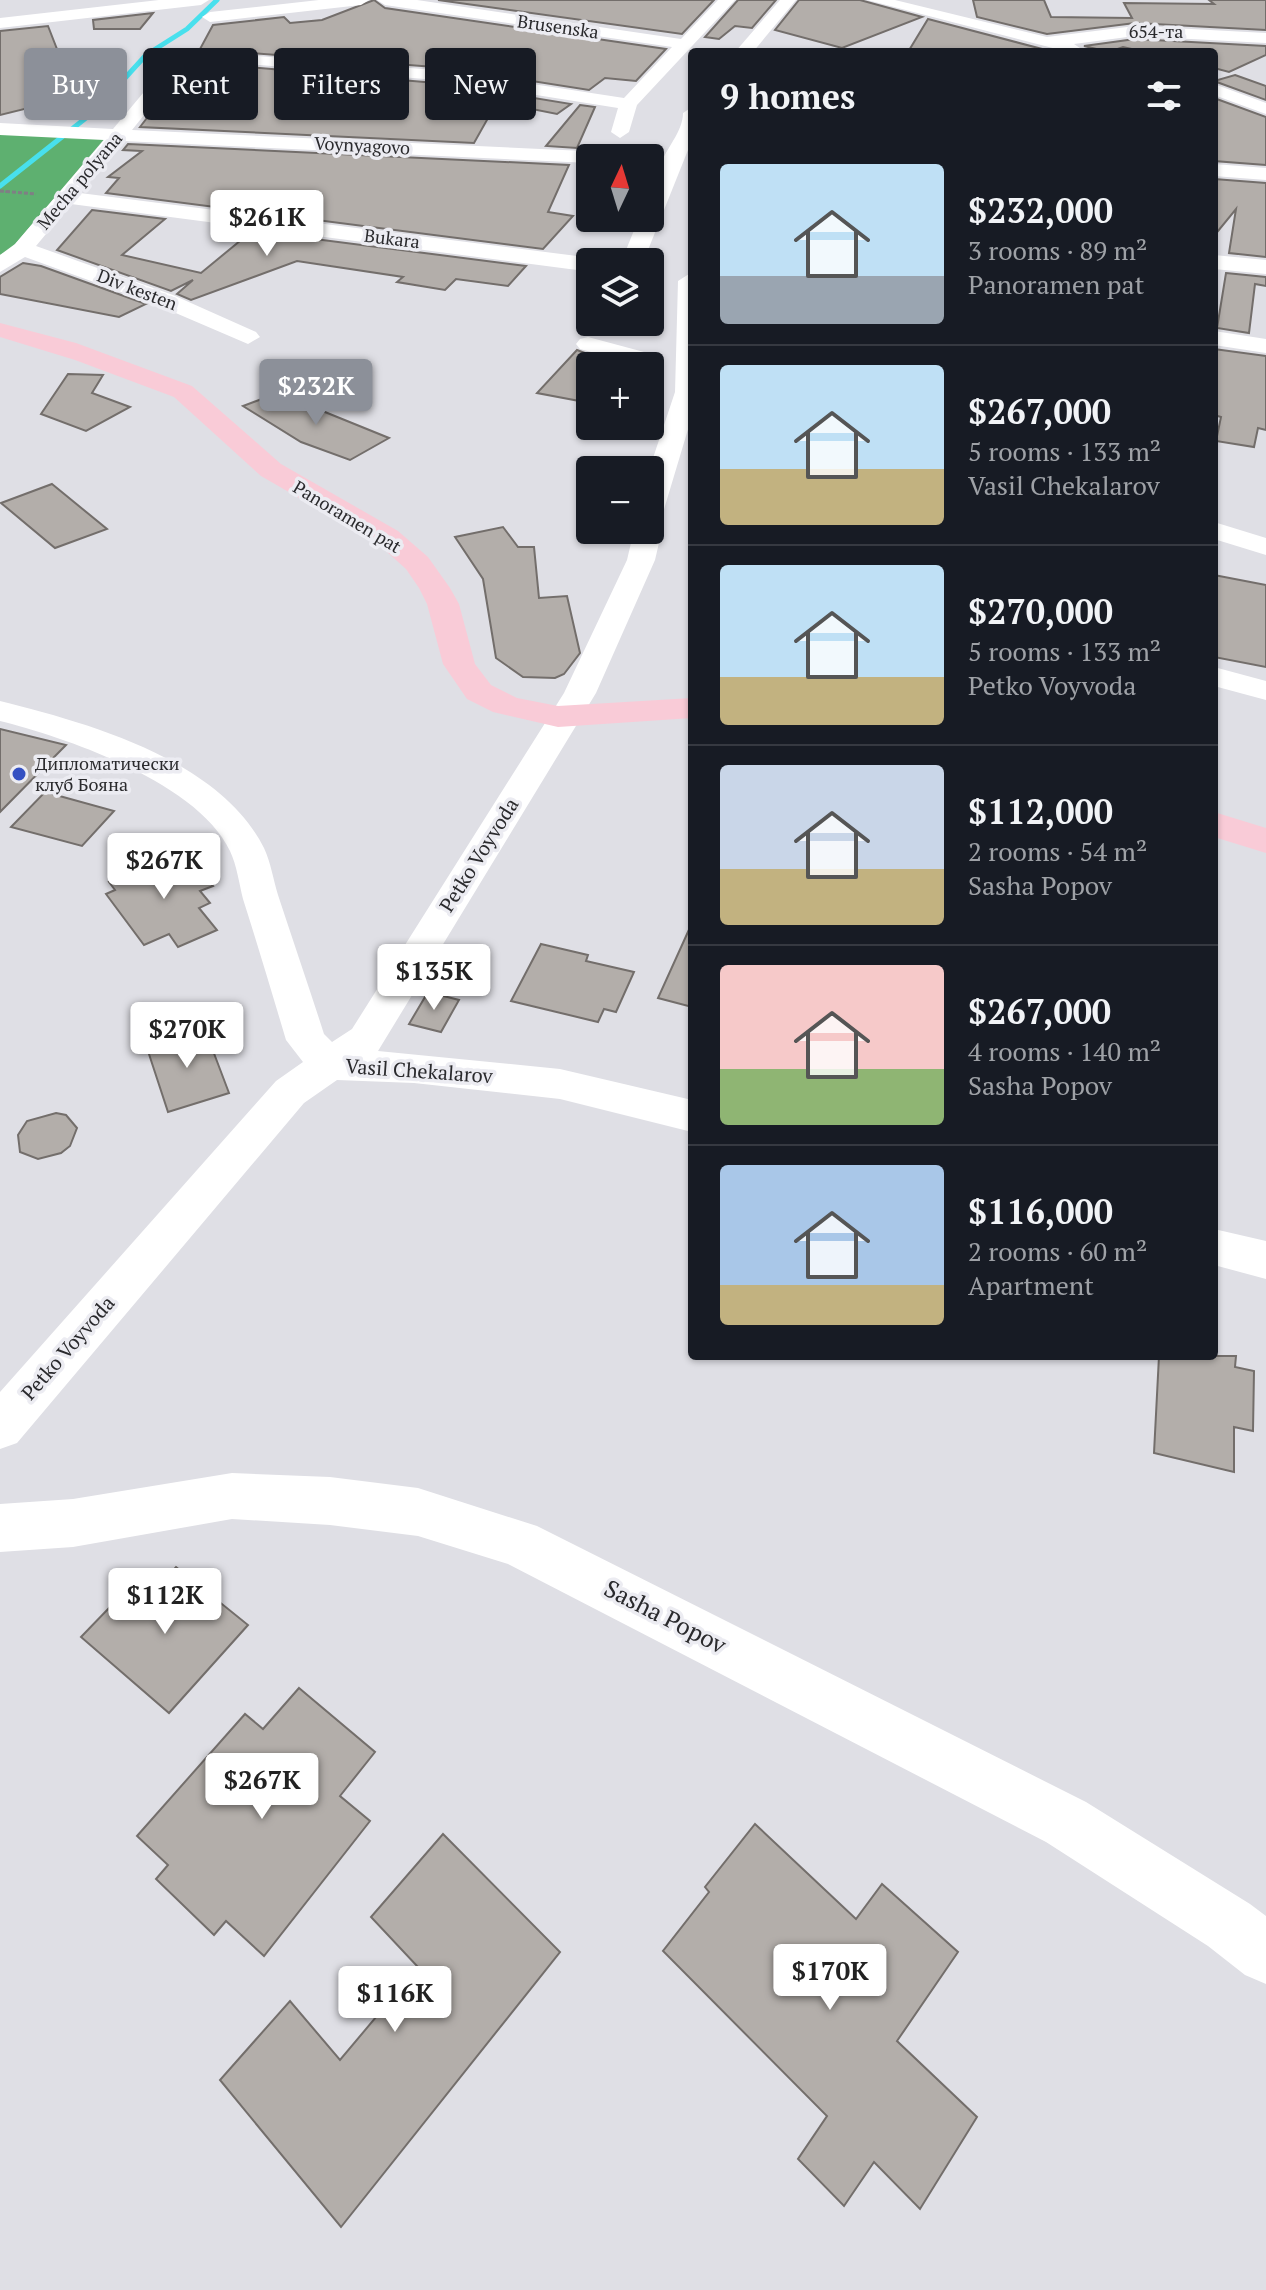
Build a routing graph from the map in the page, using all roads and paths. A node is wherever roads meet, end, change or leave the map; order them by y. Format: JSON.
{"nodes":[{"id":1,"x":201,"y":0,"type":"edge"},
{"id":2,"x":361,"y":0,"type":"edge"},
{"id":3,"x":385,"y":0,"type":"edge"},
{"id":4,"x":727,"y":0,"type":"edge"},
{"id":5,"x":875,"y":0,"type":"edge"},
{"id":6,"x":762,"y":1,"type":"edge"},
{"id":7,"x":787,"y":2,"type":"edge"},
{"id":8,"x":210,"y":17,"type":"dead end"},
{"id":9,"x":0,"y":23,"type":"edge"},
{"id":10,"x":1266,"y":38,"type":"edge"},
{"id":11,"x":1046,"y":42,"type":"junction"},
{"id":12,"x":683,"y":44,"type":"junction"},
{"id":13,"x":747,"y":48,"type":"edge"},
{"id":14,"x":1072,"y":48,"type":"edge"},
{"id":15,"x":1218,"y":91,"type":"edge"},
{"id":16,"x":628,"y":104,"type":"junction"},
{"id":17,"x":1266,"y":109,"type":"edge"},
{"id":18,"x":688,"y":127,"type":"edge"},
{"id":19,"x":7,"y":130,"type":"edge"},
{"id":20,"x":119,"y":134,"type":"junction"},
{"id":21,"x":612,"y":144,"type":"edge"},
{"id":22,"x":576,"y":156,"type":"edge"},
{"id":23,"x":664,"y":157,"type":"edge"},
{"id":24,"x":1218,"y":170,"type":"edge"},
{"id":25,"x":1266,"y":174,"type":"edge"},
{"id":26,"x":65,"y":197,"type":"junction"},
{"id":27,"x":642,"y":232,"type":"edge"},
{"id":28,"x":23,"y":249,"type":"junction"},
{"id":29,"x":1218,"y":262,"type":"edge"},
{"id":30,"x":576,"y":263,"type":"edge"},
{"id":31,"x":0,"y":265,"type":"edge"},
{"id":32,"x":1266,"y":267,"type":"edge"},
{"id":33,"x":666,"y":273,"type":"edge"},
{"id":34,"x":0,"y":330,"type":"edge"},
{"id":35,"x":248,"y":337,"type":"dead end"},
{"id":36,"x":1218,"y":339,"type":"edge"},
{"id":37,"x":588,"y":344,"type":"dead end"},
{"id":38,"x":1266,"y":346,"type":"edge"},
{"id":39,"x":618,"y":352,"type":"edge"},
{"id":40,"x":688,"y":384,"type":"edge"},
{"id":41,"x":664,"y":391,"type":"edge"},
{"id":42,"x":688,"y":394,"type":"edge"},
{"id":43,"x":688,"y":400,"type":"edge"},
{"id":44,"x":664,"y":476,"type":"edge"},
{"id":45,"x":1218,"y":531,"type":"edge"},
{"id":46,"x":645,"y":544,"type":"edge"},
{"id":47,"x":1266,"y":547,"type":"edge"},
{"id":48,"x":1218,"y":677,"type":"edge"},
{"id":49,"x":1266,"y":691,"type":"edge"},
{"id":50,"x":688,"y":708,"type":"edge"},
{"id":51,"x":0,"y":711,"type":"edge"},
{"id":52,"x":562,"y":718,"type":"junction"},
{"id":53,"x":1218,"y":825,"type":"edge"},
{"id":54,"x":1266,"y":841,"type":"edge"},
{"id":55,"x":328,"y":1064,"type":"junction"},
{"id":56,"x":688,"y":1115,"type":"edge"},
{"id":57,"x":1218,"y":1248,"type":"edge"},
{"id":58,"x":1266,"y":1260,"type":"edge"},
{"id":59,"x":0,"y":1427,"type":"edge"},
{"id":60,"x":0,"y":1528,"type":"edge"},
{"id":61,"x":1266,"y":1954,"type":"edge"}],
"edges":[{"from":1,"to":9,"type":"street"},
{"from":2,"to":8,"type":"street"},
{"from":3,"to":12,"type":"street","name":"Brusenska"},
{"from":4,"to":12,"type":"street"},
{"from":5,"to":11,"type":"street"},
{"from":6,"to":7,"type":"street"},
{"from":7,"to":13,"type":"street"},
{"from":10,"to":11,"type":"street","name":"654-та"},
{"from":11,"to":14,"type":"street"},
{"from":12,"to":16,"type":"street"},
{"from":15,"to":17,"type":"street"},
{"from":16,"to":20,"type":"street","name":"Mecha polyana"},
{"from":16,"to":21,"type":"street"},
{"from":18,"to":23,"type":"street"},
{"from":19,"to":20,"type":"street","name":"Voynyagovo"},
{"from":20,"to":22,"type":"street","name":"Voynyagovo"},
{"from":20,"to":26,"type":"street","name":"Mecha polyana"},
{"from":24,"to":25,"type":"street"},
{"from":26,"to":28,"type":"street","name":"Mecha polyana"},
{"from":26,"to":30,"type":"street","name":"Bukara"},
{"from":27,"to":33,"type":"street"},
{"from":28,"to":31,"type":"street","name":"Mecha polyana"},
{"from":28,"to":35,"type":"street","name":"Div kesten"},
{"from":29,"to":32,"type":"street"},
{"from":33,"to":40,"type":"street"},
{"from":34,"to":52,"type":"main road","name":"Panoramen pat"},
{"from":36,"to":38,"type":"street"},
{"from":37,"to":39,"type":"street"},
{"from":41,"to":42,"type":"street"},
{"from":43,"to":44,"type":"street"},
{"from":45,"to":47,"type":"street"},
{"from":46,"to":52,"type":"street","name":"Petko Voyvoda"},
{"from":48,"to":49,"type":"street"},
{"from":50,"to":52,"type":"main road","name":"Panoramen pat"},
{"from":51,"to":55,"type":"street","name":"Vasil Chekalarov"},
{"from":52,"to":55,"type":"street","name":"Petko Voyvoda"},
{"from":53,"to":54,"type":"main road"},
{"from":55,"to":56,"type":"street","name":"Vasil Chekalarov"},
{"from":55,"to":59,"type":"street","name":"Petko Voyvoda"},
{"from":57,"to":58,"type":"street"},
{"from":60,"to":61,"type":"street","name":"Sasha Popov"}]}
